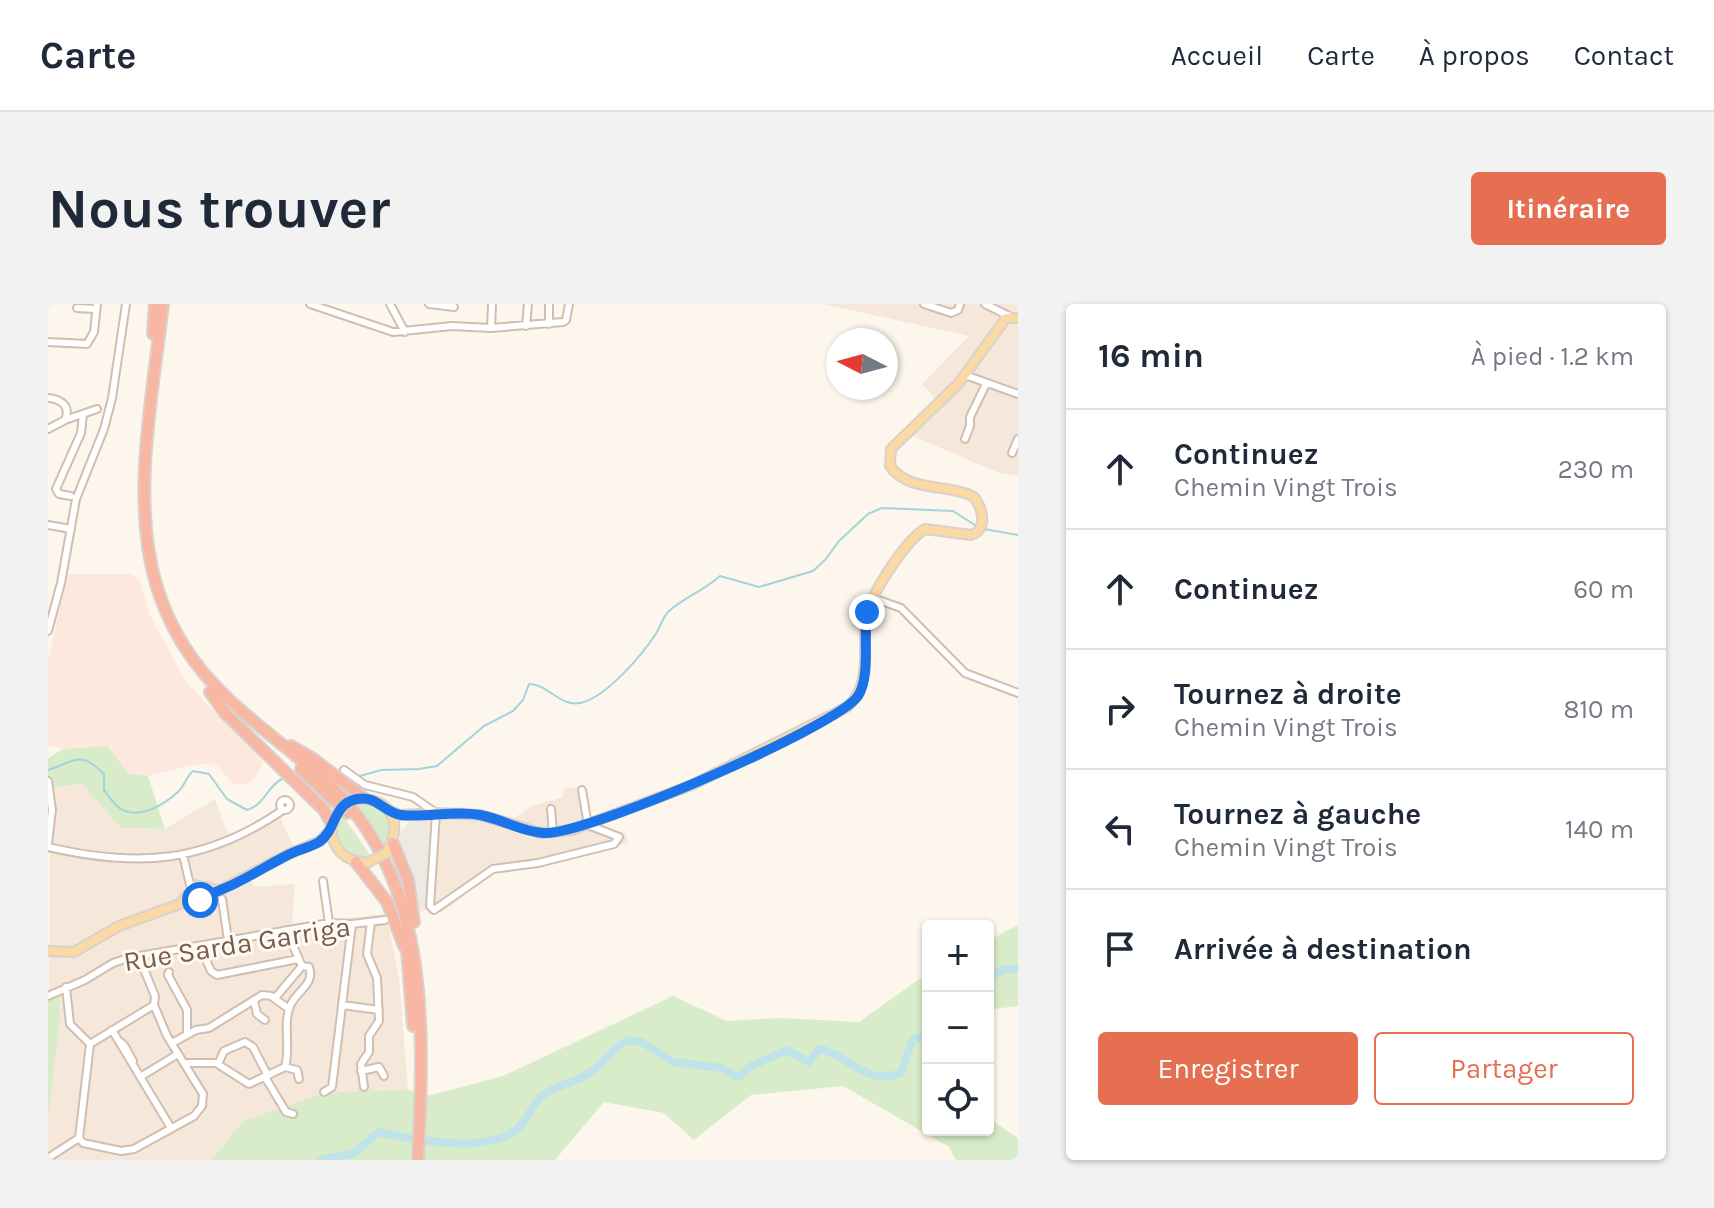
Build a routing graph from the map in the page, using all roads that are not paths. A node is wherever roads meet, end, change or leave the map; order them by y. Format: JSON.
{"nodes":[{"id":1,"x":126,"y":304,"type":"edge"},
{"id":2,"x":158,"y":304,"type":"edge"},
{"id":3,"x":310,"y":304,"type":"edge"},
{"id":4,"x":380,"y":304,"type":"edge"},
{"id":5,"x":429,"y":304,"type":"edge"},
{"id":6,"x":492,"y":304,"type":"edge"},
{"id":7,"x":528,"y":304,"type":"edge"},
{"id":8,"x":549,"y":304,"type":"edge"},
{"id":9,"x":569,"y":304,"type":"edge"},
{"id":10,"x":924,"y":304,"type":"edge"},
{"id":11,"x":960,"y":304,"type":"edge"},
{"id":12,"x":985,"y":304,"type":"edge"},
{"id":13,"x":390,"y":305,"type":"edge"},
{"id":14,"x":454,"y":306,"type":"edge"},
{"id":15,"x":97,"y":307,"type":"edge"},
{"id":16,"x":77,"y":308,"type":"dead end"},
{"id":17,"x":1013,"y":317,"type":"edge"},
{"id":18,"x":549,"y":324,"type":"junction"},
{"id":19,"x":452,"y":326,"type":"junction"},
{"id":20,"x":526,"y":326,"type":"junction"},
{"id":21,"x":491,"y":328,"type":"junction"},
{"id":22,"x":405,"y":332,"type":"junction"},
{"id":23,"x":48,"y":342,"type":"edge"},
{"id":24,"x":965,"y":375,"type":"junction"},
{"id":25,"x":986,"y":384,"type":"junction"},
{"id":26,"x":1018,"y":394,"type":"edge"},
{"id":27,"x":48,"y":398,"type":"edge"},
{"id":28,"x":97,"y":409,"type":"dead end"},
{"id":29,"x":83,"y":414,"type":"junction"},
{"id":30,"x":65,"y":420,"type":"junction"},
{"id":31,"x":49,"y":430,"type":"edge"},
{"id":32,"x":965,"y":439,"type":"dead end"},
{"id":33,"x":1018,"y":439,"type":"edge"},
{"id":34,"x":1012,"y":453,"type":"dead end"},
{"id":35,"x":71,"y":496,"type":"dead end"},
{"id":36,"x":48,"y":525,"type":"edge"},
{"id":37,"x":71,"y":529,"type":"junction"},
{"id":38,"x":873,"y":598,"type":"junction"},
{"id":39,"x":48,"y":631,"type":"edge"},
{"id":40,"x":210,"y":692,"type":"junction"},
{"id":41,"x":1018,"y":693,"type":"edge"},
{"id":42,"x":260,"y":729,"type":"junction"},
{"id":43,"x":344,"y":770,"type":"dead end"},
{"id":44,"x":48,"y":781,"type":"edge"},
{"id":45,"x":582,"y":790,"type":"dead end"},
{"id":46,"x":360,"y":798,"type":"junction"},
{"id":47,"x":551,"y":809,"type":"dead end"},
{"id":48,"x":283,"y":810,"type":"dead end"},
{"id":49,"x":388,"y":810,"type":"junction"},
{"id":50,"x":436,"y":813,"type":"junction"},
{"id":51,"x":425,"y":814,"type":"junction"},
{"id":52,"x":333,"y":823,"type":"junction"},
{"id":53,"x":588,"y":825,"type":"junction"},
{"id":54,"x":396,"y":829,"type":"junction"},
{"id":55,"x":553,"y":833,"type":"junction"},
{"id":56,"x":393,"y":843,"type":"junction"},
{"id":57,"x":48,"y":845,"type":"edge"},
{"id":58,"x":335,"y":845,"type":"junction"},
{"id":59,"x":309,"y":847,"type":"junction"},
{"id":60,"x":183,"y":855,"type":"junction"},
{"id":61,"x":361,"y":862,"type":"junction"},
{"id":62,"x":323,"y":881,"type":"dead end"},
{"id":63,"x":198,"y":892,"type":"junction"},
{"id":64,"x":220,"y":894,"type":"junction"},
{"id":65,"x":385,"y":920,"type":"dead end"},
{"id":66,"x":371,"y":922,"type":"junction"},
{"id":67,"x":329,"y":923,"type":"junction"},
{"id":68,"x":352,"y":924,"type":"junction"},
{"id":69,"x":286,"y":930,"type":"junction"},
{"id":70,"x":228,"y":940,"type":"junction"},
{"id":71,"x":200,"y":946,"type":"junction"},
{"id":72,"x":48,"y":951,"type":"edge"},
{"id":73,"x":139,"y":957,"type":"junction"},
{"id":74,"x":300,"y":962,"type":"junction"},
{"id":75,"x":408,"y":965,"type":"junction"},
{"id":76,"x":169,"y":972,"type":"dead end"},
{"id":77,"x":66,"y":987,"type":"junction"},
{"id":78,"x":48,"y":996,"type":"edge"},
{"id":79,"x":275,"y":998,"type":"junction"},
{"id":80,"x":254,"y":1001,"type":"junction"},
{"id":81,"x":420,"y":1004,"type":"junction"},
{"id":82,"x":154,"y":1005,"type":"junction"},
{"id":83,"x":342,"y":1005,"type":"junction"},
{"id":84,"x":289,"y":1009,"type":"junction"},
{"id":85,"x":379,"y":1010,"type":"junction"},
{"id":86,"x":265,"y":1020,"type":"dead end"},
{"id":87,"x":112,"y":1030,"type":"junction"},
{"id":88,"x":187,"y":1034,"type":"junction"},
{"id":89,"x":172,"y":1043,"type":"junction"},
{"id":90,"x":90,"y":1044,"type":"junction"},
{"id":91,"x":178,"y":1054,"type":"junction"},
{"id":92,"x":417,"y":1054,"type":"junction"},
{"id":93,"x":185,"y":1063,"type":"junction"},
{"id":94,"x":218,"y":1064,"type":"junction"},
{"id":95,"x":285,"y":1067,"type":"junction"},
{"id":96,"x":361,"y":1071,"type":"junction"},
{"id":97,"x":138,"y":1074,"type":"junction"},
{"id":98,"x":384,"y":1076,"type":"dead end"},
{"id":99,"x":267,"y":1077,"type":"junction"},
{"id":100,"x":299,"y":1079,"type":"dead end"},
{"id":101,"x":364,"y":1087,"type":"dead end"},
{"id":102,"x":324,"y":1092,"type":"dead end"},
{"id":103,"x":293,"y":1114,"type":"dead end"},
{"id":104,"x":171,"y":1128,"type":"junction"},
{"id":105,"x":79,"y":1138,"type":"junction"},
{"id":106,"x":48,"y":1158,"type":"edge"},
{"id":107,"x":415,"y":1160,"type":"edge"}],
"edges":[{"from":1,"to":37,"type":"street"},
{"from":2,"to":40,"type":"highway"},
{"from":2,"to":42,"type":"highway"},
{"from":3,"to":22,"type":"street"},
{"from":4,"to":13,"type":"street"},
{"from":5,"to":14,"type":"street"},
{"from":6,"to":21,"type":"street"},
{"from":7,"to":20,"type":"street"},
{"from":8,"to":18,"type":"street"},
{"from":9,"to":18,"type":"street"},
{"from":10,"to":11,"type":"street"},
{"from":12,"to":17,"type":"street"},
{"from":13,"to":22,"type":"street"},
{"from":14,"to":19,"type":"street"},
{"from":15,"to":16,"type":"street"},
{"from":15,"to":23,"type":"street"},
{"from":17,"to":24,"type":"main road"},
{"from":18,"to":20,"type":"street"},
{"from":19,"to":21,"type":"street"},
{"from":19,"to":22,"type":"street"},
{"from":20,"to":21,"type":"street"},
{"from":24,"to":25,"type":"street"},
{"from":24,"to":38,"type":"main road"},
{"from":25,"to":26,"type":"street"},
{"from":25,"to":32,"type":"street"},
{"from":27,"to":30,"type":"street"},
{"from":28,"to":29,"type":"street"},
{"from":29,"to":30,"type":"street"},
{"from":29,"to":35,"type":"street"},
{"from":30,"to":31,"type":"street"},
{"from":33,"to":34,"type":"street"},
{"from":36,"to":37,"type":"street"},
{"from":37,"to":39,"type":"street"},
{"from":38,"to":41,"type":"street"},
{"from":38,"to":53,"type":"main road"},
{"from":40,"to":52,"type":"highway"},
{"from":40,"to":75,"type":"highway"},
{"from":42,"to":46,"type":"highway"},
{"from":42,"to":81,"type":"highway"},
{"from":43,"to":50,"type":"street"},
{"from":44,"to":57,"type":"street"},
{"from":45,"to":53,"type":"street"},
{"from":46,"to":49,"type":"main road"},
{"from":46,"to":52,"type":"main road","bridge":true},
{"from":47,"to":55,"type":"street"},
{"from":48,"to":60,"type":"street"},
{"from":49,"to":51,"type":"main road"},
{"from":49,"to":54,"type":"main road"},
{"from":50,"to":51,"type":"main road"},
{"from":50,"to":53,"type":"street"},
{"from":50,"to":55,"type":"main road"},
{"from":51,"to":54,"type":"main road"},
{"from":52,"to":58,"type":"main road"},
{"from":52,"to":59,"type":"main road"},
{"from":53,"to":55,"type":"main road"},
{"from":54,"to":56,"type":"main road"},
{"from":56,"to":61,"type":"main road","bridge":true},
{"from":56,"to":81,"type":"highway"},
{"from":57,"to":60,"type":"street"},
{"from":58,"to":59,"type":"main road"},
{"from":58,"to":61,"type":"main road"},
{"from":59,"to":64,"type":"main road"},
{"from":60,"to":63,"type":"street"},
{"from":61,"to":75,"type":"highway"},
{"from":62,"to":67,"type":"street"},
{"from":63,"to":64,"type":"main road"},
{"from":63,"to":72,"type":"main road"},
{"from":64,"to":70,"type":"street"},
{"from":65,"to":66,"type":"street","name":"Rue Sarda Garriga"},
{"from":66,"to":68,"type":"street","name":"Rue Sarda Garriga"},
{"from":66,"to":85,"type":"street"},
{"from":67,"to":68,"type":"street","name":"Rue Sarda Garriga"},
{"from":67,"to":69,"type":"street","name":"Rue Sarda Garriga"},
{"from":68,"to":83,"type":"street"},
{"from":69,"to":70,"type":"street","name":"Rue Sarda Garriga"},
{"from":69,"to":74,"type":"street"},
{"from":70,"to":71,"type":"street","name":"Rue Sarda Garriga"},
{"from":71,"to":73,"type":"street","name":"Rue Sarda Garriga"},
{"from":71,"to":74,"type":"street"},
{"from":73,"to":77,"type":"street","name":"Rue Sarda Garriga"},
{"from":73,"to":82,"type":"street"},
{"from":74,"to":79,"type":"street"},
{"from":74,"to":84,"type":"street"},
{"from":75,"to":92,"type":"highway"},
{"from":76,"to":88,"type":"street"},
{"from":77,"to":78,"type":"street","name":"Rue Sarda Garriga"},
{"from":77,"to":90,"type":"street"},
{"from":79,"to":80,"type":"street"},
{"from":79,"to":84,"type":"street"},
{"from":80,"to":86,"type":"street"},
{"from":80,"to":88,"type":"street"},
{"from":81,"to":92,"type":"highway"},
{"from":82,"to":87,"type":"street"},
{"from":82,"to":89,"type":"street"},
{"from":83,"to":85,"type":"street"},
{"from":83,"to":102,"type":"street"},
{"from":84,"to":95,"type":"street"},
{"from":85,"to":96,"type":"street"},
{"from":87,"to":90,"type":"street"},
{"from":87,"to":97,"type":"street"},
{"from":88,"to":89,"type":"street"},
{"from":89,"to":91,"type":"street"},
{"from":90,"to":105,"type":"street"},
{"from":91,"to":93,"type":"street"},
{"from":91,"to":97,"type":"street"},
{"from":92,"to":107,"type":"highway"},
{"from":93,"to":94,"type":"street"},
{"from":93,"to":104,"type":"street"},
{"from":94,"to":99,"type":"street"},
{"from":94,"to":99,"type":"street"},
{"from":95,"to":99,"type":"street"},
{"from":95,"to":100,"type":"street"},
{"from":96,"to":98,"type":"street"},
{"from":96,"to":101,"type":"street"},
{"from":97,"to":104,"type":"street"},
{"from":99,"to":103,"type":"street"},
{"from":104,"to":105,"type":"street"},
{"from":105,"to":106,"type":"street"}]}
